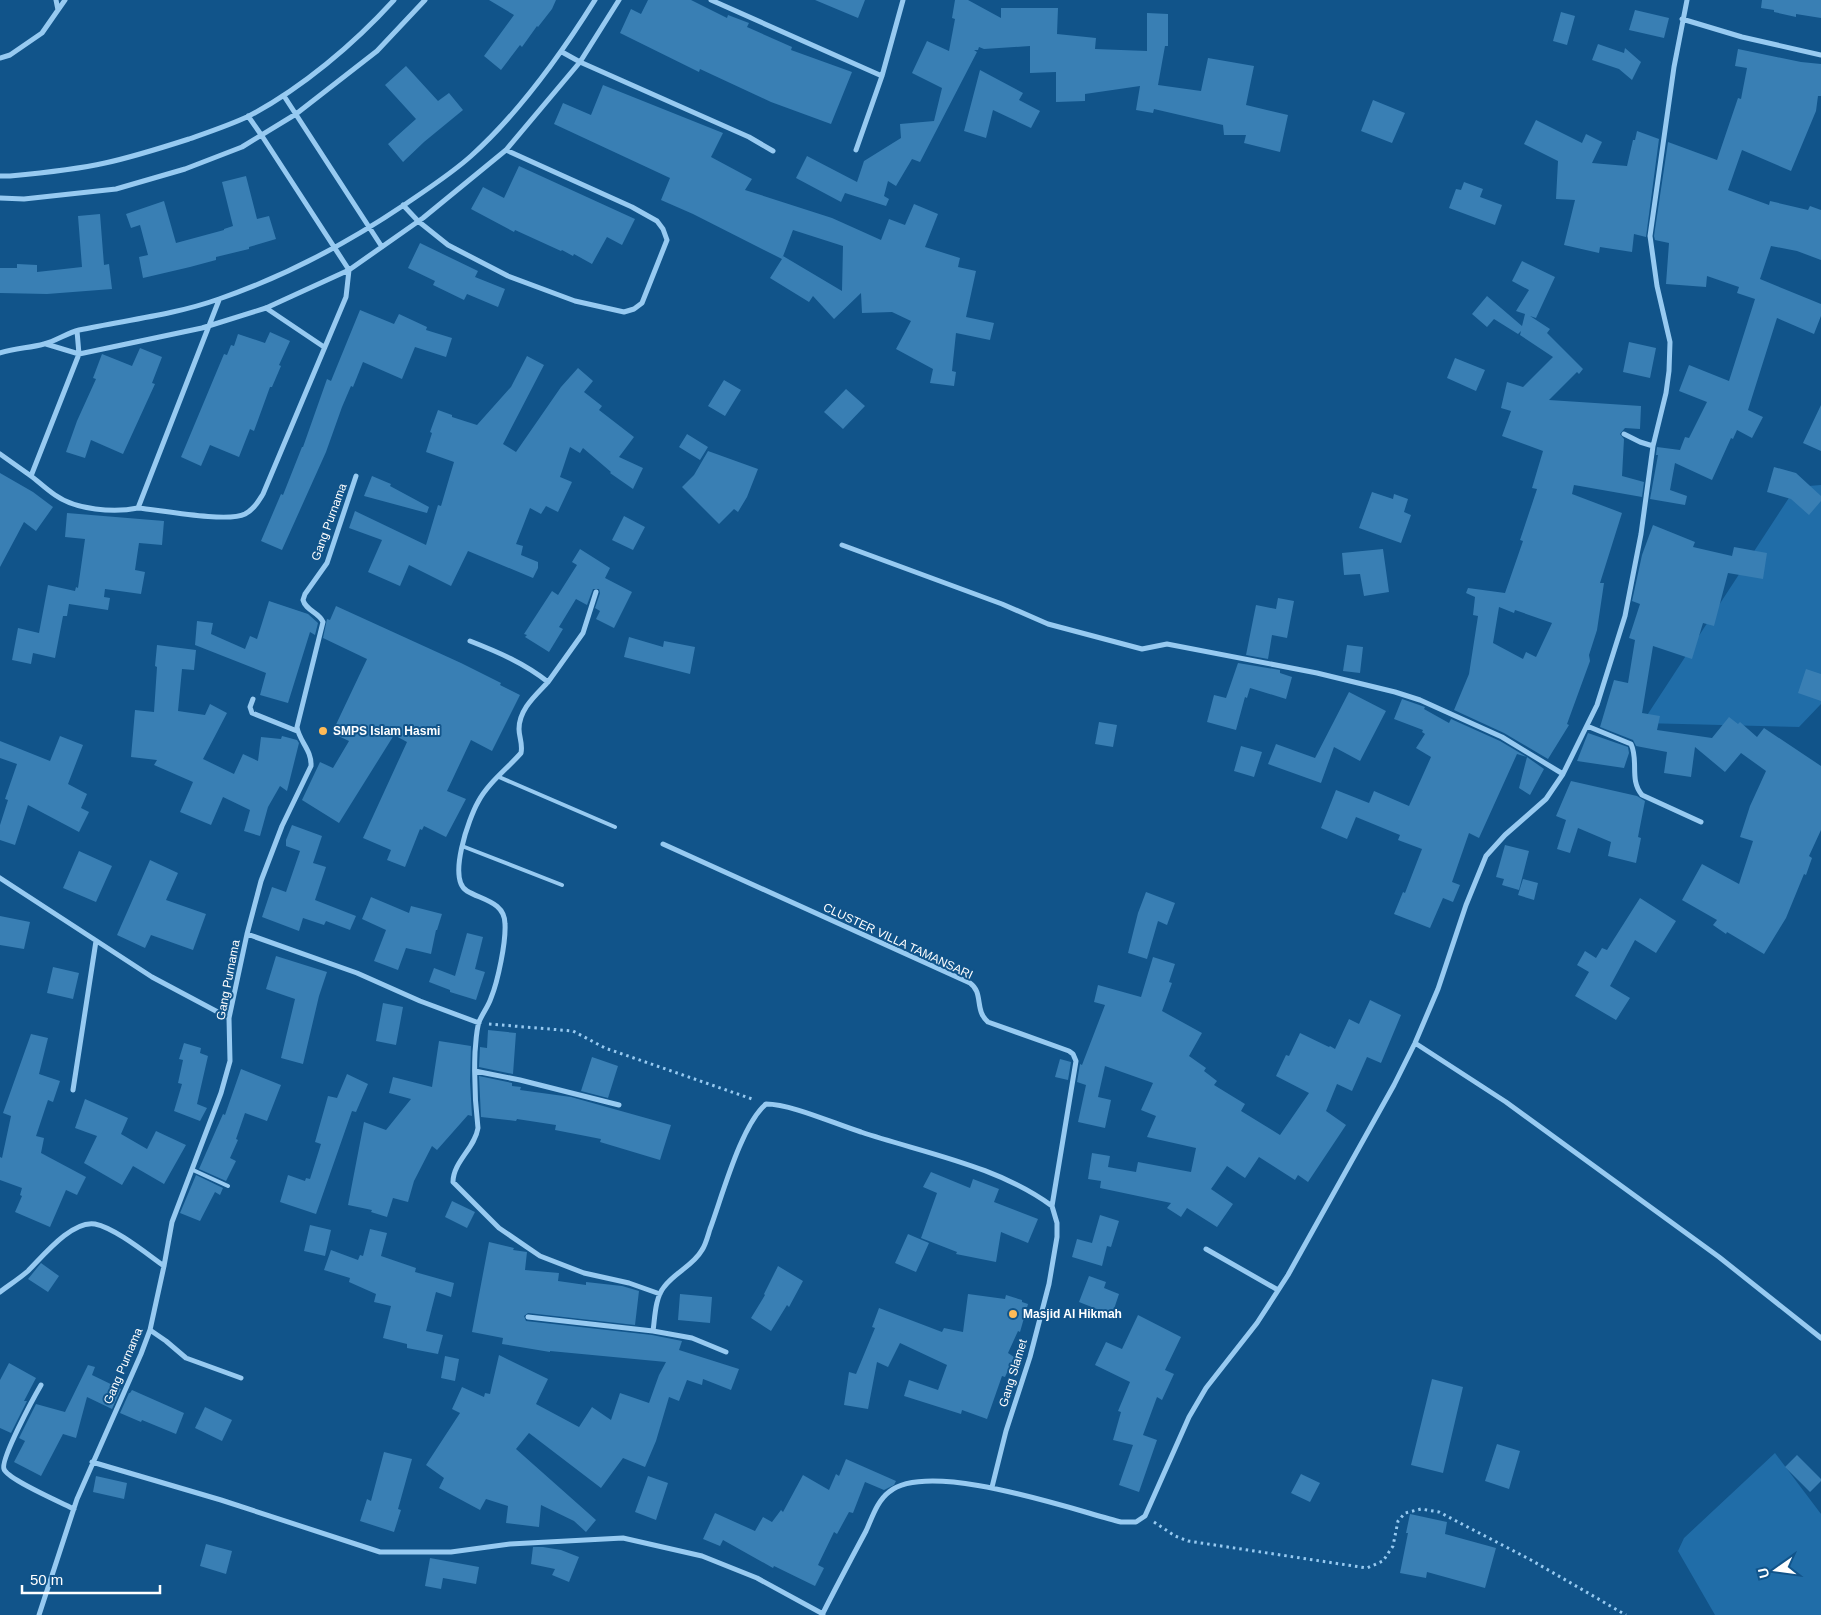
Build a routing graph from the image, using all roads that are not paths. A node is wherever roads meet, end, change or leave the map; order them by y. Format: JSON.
{"nodes":[{"id":1,"x":56,"y":0,"type":"edge"},
{"id":2,"x":65,"y":0,"type":"edge"},
{"id":3,"x":394,"y":0,"type":"edge"},
{"id":4,"x":425,"y":0,"type":"edge"},
{"id":5,"x":595,"y":0,"type":"edge"},
{"id":6,"x":619,"y":0,"type":"edge"},
{"id":7,"x":711,"y":0,"type":"edge"},
{"id":8,"x":903,"y":0,"type":"edge"},
{"id":9,"x":1686,"y":0,"type":"edge"},
{"id":10,"x":58,"y":10,"type":"junction"},
{"id":11,"x":1682,"y":19,"type":"junction"},
{"id":12,"x":562,"y":52,"type":"junction"},
{"id":13,"x":1821,"y":55,"type":"edge"},
{"id":14,"x":0,"y":58,"type":"edge"},
{"id":15,"x":580,"y":62,"type":"junction"},
{"id":16,"x":882,"y":76,"type":"junction"},
{"id":17,"x":284,"y":96,"type":"junction"},
{"id":18,"x":296,"y":114,"type":"junction"},
{"id":19,"x":248,"y":116,"type":"junction"},
{"id":20,"x":262,"y":136,"type":"junction"},
{"id":21,"x":506,"y":150,"type":"junction"},
{"id":22,"x":856,"y":150,"type":"dead end"},
{"id":23,"x":773,"y":151,"type":"dead end"},
{"id":24,"x":0,"y":176,"type":"edge"},
{"id":25,"x":0,"y":198,"type":"edge"},
{"id":26,"x":403,"y":205,"type":"junction"},
{"id":27,"x":418,"y":221,"type":"junction"},
{"id":28,"x":369,"y":228,"type":"junction"},
{"id":29,"x":382,"y":247,"type":"junction"},
{"id":30,"x":335,"y":249,"type":"junction"},
{"id":31,"x":349,"y":270,"type":"junction"},
{"id":32,"x":219,"y":300,"type":"junction"},
{"id":33,"x":266,"y":308,"type":"junction"},
{"id":34,"x":209,"y":326,"type":"junction"},
{"id":35,"x":77,"y":331,"type":"junction"},
{"id":36,"x":45,"y":344,"type":"junction"},
{"id":37,"x":324,"y":347,"type":"junction"},
{"id":38,"x":0,"y":353,"type":"edge"},
{"id":39,"x":79,"y":354,"type":"junction"},
{"id":40,"x":1624,"y":434,"type":"dead end"},
{"id":41,"x":1654,"y":446,"type":"junction"},
{"id":42,"x":0,"y":454,"type":"edge"},
{"id":43,"x":31,"y":476,"type":"junction"},
{"id":44,"x":356,"y":476,"type":"dead end"},
{"id":45,"x":138,"y":508,"type":"junction"},
{"id":46,"x":842,"y":545,"type":"dead end"},
{"id":47,"x":596,"y":592,"type":"dead end"},
{"id":48,"x":470,"y":641,"type":"dead end"},
{"id":49,"x":548,"y":682,"type":"junction"},
{"id":50,"x":252,"y":699,"type":"dead end"},
{"id":51,"x":1587,"y":726,"type":"junction"},
{"id":52,"x":297,"y":731,"type":"junction"},
{"id":53,"x":1563,"y":774,"type":"junction"},
{"id":54,"x":499,"y":777,"type":"junction"},
{"id":55,"x":1700,"y":822,"type":"dead end"},
{"id":56,"x":615,"y":827,"type":"dead end"},
{"id":57,"x":663,"y":844,"type":"dead end"},
{"id":58,"x":462,"y":846,"type":"junction"},
{"id":59,"x":0,"y":878,"type":"edge"},
{"id":60,"x":562,"y":885,"type":"dead end"},
{"id":61,"x":247,"y":934,"type":"junction"},
{"id":62,"x":96,"y":941,"type":"junction"},
{"id":63,"x":229,"y":1018,"type":"junction"},
{"id":64,"x":479,"y":1023,"type":"junction"},
{"id":65,"x":1415,"y":1042,"type":"junction"},
{"id":66,"x":475,"y":1071,"type":"junction"},
{"id":67,"x":73,"y":1090,"type":"dead end"},
{"id":68,"x":619,"y":1106,"type":"dead end"},
{"id":69,"x":193,"y":1170,"type":"junction"},
{"id":70,"x":228,"y":1186,"type":"dead end"},
{"id":71,"x":1052,"y":1206,"type":"junction"},
{"id":72,"x":1206,"y":1249,"type":"dead end"},
{"id":73,"x":164,"y":1266,"type":"junction"},
{"id":74,"x":1278,"y":1290,"type":"junction"},
{"id":75,"x":0,"y":1292,"type":"edge"},
{"id":76,"x":660,"y":1294,"type":"junction"},
{"id":77,"x":528,"y":1317,"type":"dead end"},
{"id":78,"x":150,"y":1330,"type":"junction"},
{"id":79,"x":653,"y":1331,"type":"junction"},
{"id":80,"x":1821,"y":1338,"type":"edge"},
{"id":81,"x":726,"y":1352,"type":"dead end"},
{"id":82,"x":241,"y":1378,"type":"dead end"},
{"id":83,"x":41,"y":1385,"type":"dead end"},
{"id":84,"x":92,"y":1462,"type":"junction"},
{"id":85,"x":992,"y":1488,"type":"junction"},
{"id":86,"x":74,"y":1509,"type":"junction"},
{"id":87,"x":822,"y":1614,"type":"edge"},
{"id":88,"x":39,"y":1615,"type":"edge"}],
"edges":[{"from":1,"to":10,"type":"street"},
{"from":2,"to":10,"type":"street"},
{"from":3,"to":17,"type":"street"},
{"from":4,"to":18,"type":"street"},
{"from":5,"to":12,"type":"street"},
{"from":6,"to":15,"type":"street"},
{"from":7,"to":16,"type":"street"},
{"from":8,"to":16,"type":"street"},
{"from":9,"to":11,"type":"street"},
{"from":10,"to":14,"type":"street"},
{"from":11,"to":13,"type":"street"},
{"from":11,"to":41,"type":"street"},
{"from":12,"to":15,"type":"street"},
{"from":12,"to":26,"type":"street"},
{"from":15,"to":21,"type":"street"},
{"from":15,"to":23,"type":"street"},
{"from":16,"to":22,"type":"street"},
{"from":17,"to":18,"type":"street"},
{"from":17,"to":19,"type":"street"},
{"from":18,"to":20,"type":"street"},
{"from":18,"to":28,"type":"street"},
{"from":19,"to":20,"type":"street"},
{"from":19,"to":24,"type":"street"},
{"from":20,"to":25,"type":"street"},
{"from":20,"to":30,"type":"street"},
{"from":21,"to":27,"type":"street"},
{"from":21,"to":27,"type":"street"},
{"from":26,"to":27,"type":"street"},
{"from":26,"to":28,"type":"street"},
{"from":27,"to":29,"type":"street"},
{"from":28,"to":29,"type":"street"},
{"from":28,"to":30,"type":"street"},
{"from":29,"to":31,"type":"street"},
{"from":30,"to":31,"type":"street"},
{"from":30,"to":32,"type":"street"},
{"from":31,"to":33,"type":"street"},
{"from":31,"to":37,"type":"street"},
{"from":32,"to":34,"type":"street"},
{"from":32,"to":35,"type":"street"},
{"from":33,"to":34,"type":"street"},
{"from":33,"to":37,"type":"street"},
{"from":34,"to":39,"type":"street"},
{"from":34,"to":45,"type":"street"},
{"from":35,"to":36,"type":"street"},
{"from":35,"to":39,"type":"street"},
{"from":36,"to":38,"type":"street"},
{"from":36,"to":39,"type":"street"},
{"from":37,"to":45,"type":"street"},
{"from":39,"to":43,"type":"street"},
{"from":40,"to":41,"type":"street"},
{"from":41,"to":51,"type":"street"},
{"from":42,"to":43,"type":"street"},
{"from":43,"to":45,"type":"street"},
{"from":44,"to":52,"type":"street","name":"Gang Purnama"},
{"from":46,"to":53,"type":"street"},
{"from":47,"to":49,"type":"street"},
{"from":48,"to":49,"type":"street"},
{"from":49,"to":54,"type":"street"},
{"from":50,"to":52,"type":"street"},
{"from":51,"to":53,"type":"street"},
{"from":51,"to":55,"type":"street"},
{"from":52,"to":61,"type":"street","name":"Gang Purnama"},
{"from":53,"to":65,"type":"street"},
{"from":54,"to":56,"type":"lane"},
{"from":54,"to":58,"type":"street"},
{"from":57,"to":71,"type":"street","name":"CLUSTER VILLA TAMANSARI"},
{"from":58,"to":60,"type":"lane"},
{"from":58,"to":64,"type":"street"},
{"from":59,"to":62,"type":"street"},
{"from":61,"to":63,"type":"street","name":"Gang Purnama"},
{"from":61,"to":64,"type":"street"},
{"from":62,"to":63,"type":"street"},
{"from":62,"to":67,"type":"street"},
{"from":63,"to":69,"type":"street","name":"Gang Purnama"},
{"from":64,"to":66,"type":"street"},
{"from":65,"to":74,"type":"street"},
{"from":65,"to":80,"type":"street"},
{"from":66,"to":68,"type":"street"},
{"from":66,"to":76,"type":"street"},
{"from":69,"to":70,"type":"lane"},
{"from":69,"to":73,"type":"street","name":"Gang Purnama"},
{"from":71,"to":76,"type":"street"},
{"from":71,"to":85,"type":"street","name":"Gang Slamet"},
{"from":72,"to":74,"type":"street"},
{"from":73,"to":75,"type":"street"},
{"from":73,"to":78,"type":"street","name":"Gang Purnama"},
{"from":74,"to":85,"type":"street"},
{"from":76,"to":79,"type":"street"},
{"from":77,"to":79,"type":"street"},
{"from":78,"to":82,"type":"street"},
{"from":78,"to":84,"type":"street","name":"Gang Purnama"},
{"from":79,"to":81,"type":"street"},
{"from":83,"to":86,"type":"street"},
{"from":84,"to":86,"type":"street","name":"Gang Purnama"},
{"from":84,"to":87,"type":"street"},
{"from":85,"to":87,"type":"street"},
{"from":86,"to":88,"type":"street","name":"Gang Purnama"}]}
